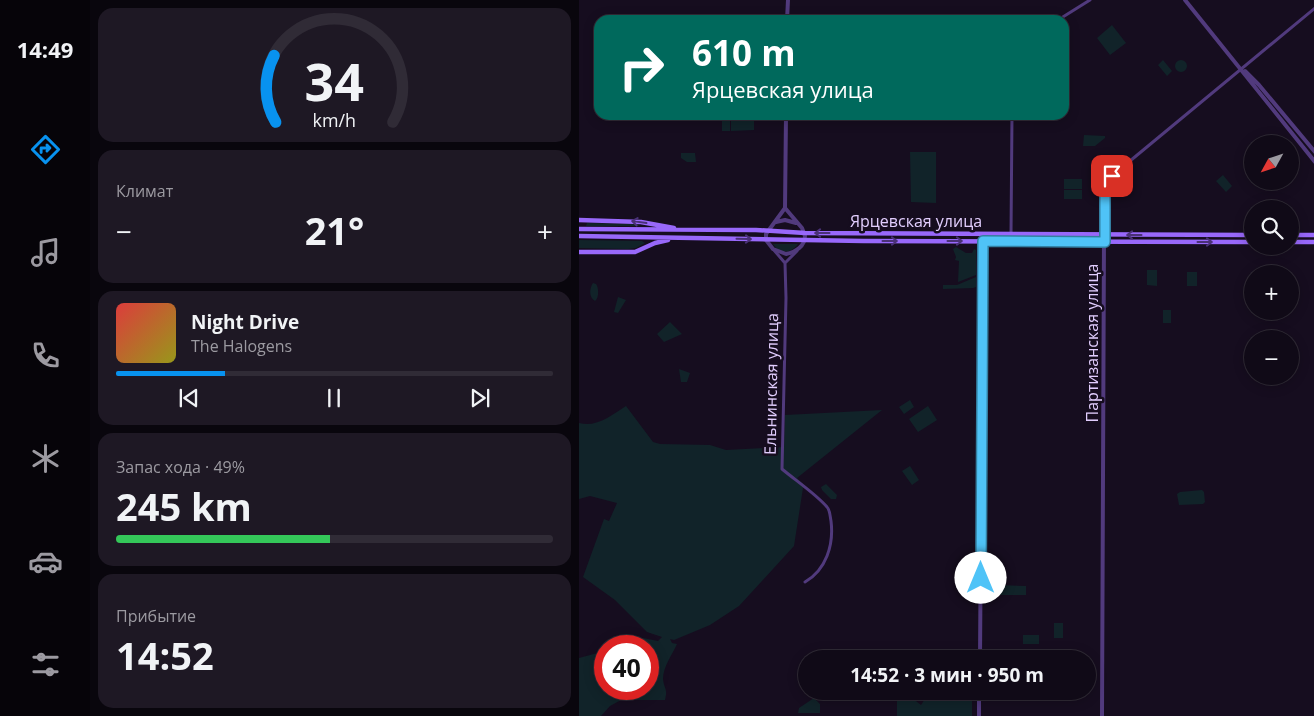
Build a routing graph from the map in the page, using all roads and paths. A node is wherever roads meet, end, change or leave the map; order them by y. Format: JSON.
{"nodes":[{"id":1,"x":787,"y":0,"type":"edge"},
{"id":2,"x":1090,"y":0,"type":"edge"},
{"id":3,"x":1185,"y":0,"type":"edge"},
{"id":4,"x":1314,"y":8,"type":"edge"},
{"id":5,"x":787,"y":15,"type":"edge"},
{"id":6,"x":1066,"y":15,"type":"edge"},
{"id":7,"x":1241,"y":68,"type":"junction"},
{"id":8,"x":787,"y":120,"type":"edge"},
{"id":9,"x":1012,"y":120,"type":"edge"},
{"id":10,"x":1314,"y":152,"type":"edge"},
{"id":11,"x":1314,"y":162,"type":"edge"},
{"id":12,"x":785,"y":208,"type":"junction"},
{"id":13,"x":579,"y":220,"type":"edge"},
{"id":14,"x":773,"y":224,"type":"junction"},
{"id":15,"x":798,"y":224,"type":"junction"},
{"id":16,"x":579,"y":229,"type":"edge"},
{"id":17,"x":687,"y":230,"type":"junction"},
{"id":18,"x":722,"y":230,"type":"junction"},
{"id":19,"x":767,"y":230,"type":"junction"},
{"id":20,"x":805,"y":233,"type":"junction"},
{"id":21,"x":983,"y":234,"type":"junction"},
{"id":22,"x":1011,"y":234,"type":"junction"},
{"id":23,"x":1105,"y":234,"type":"junction"},
{"id":24,"x":1244,"y":235,"type":"edge"},
{"id":25,"x":1299,"y":235,"type":"edge"},
{"id":26,"x":579,"y":236,"type":"edge"},
{"id":27,"x":1314,"y":236,"type":"edge"},
{"id":28,"x":681,"y":238,"type":"junction"},
{"id":29,"x":721,"y":239,"type":"junction"},
{"id":30,"x":766,"y":240,"type":"junction"},
{"id":31,"x":805,"y":240,"type":"junction"},
{"id":32,"x":983,"y":241,"type":"junction"},
{"id":33,"x":1105,"y":242,"type":"junction"},
{"id":34,"x":1244,"y":242,"type":"edge"},
{"id":35,"x":1299,"y":242,"type":"edge"},
{"id":36,"x":1314,"y":242,"type":"edge"},
{"id":37,"x":773,"y":249,"type":"junction"},
{"id":38,"x":798,"y":250,"type":"junction"},
{"id":39,"x":579,"y":252,"type":"edge"},
{"id":40,"x":785,"y":263,"type":"junction"},
{"id":41,"x":805,"y":582,"type":"dead end"},
{"id":42,"x":980,"y":650,"type":"edge"},
{"id":43,"x":979,"y":700,"type":"edge"},
{"id":44,"x":979,"y":716,"type":"edge"},
{"id":45,"x":1102,"y":716,"type":"edge"}],
"edges":[{"from":1,"to":5,"type":"street"},
{"from":2,"to":6,"type":"street"},
{"from":3,"to":7,"type":"street"},
{"from":4,"to":7,"type":"street","name":"Партизанская улица"},
{"from":7,"to":10,"type":"street"},
{"from":7,"to":11,"type":"street"},
{"from":7,"to":23,"type":"street","name":"Партизанская улица"},
{"from":8,"to":12,"type":"street"},
{"from":9,"to":22,"type":"street"},
{"from":12,"to":14,"type":"street"},
{"from":12,"to":15,"type":"street"},
{"from":17,"to":13,"type":"main road","one_way":true},
{"from":14,"to":15,"type":"street"},
{"from":14,"to":19,"type":"street"},
{"from":15,"to":20,"type":"street"},
{"from":16,"to":17,"type":"main road","name":"Ярцевская улица"},
{"from":17,"to":18,"type":"main road","name":"Ярцевская улица"},
{"from":18,"to":19,"type":"main road","name":"Ярцевская улица"},
{"from":18,"to":29,"type":"main road"},
{"from":19,"to":20,"type":"main road","name":"Ярцевская улица"},
{"from":19,"to":30,"type":"street"},
{"from":21,"to":20,"type":"main road","name":"Ярцевская улица","one_way":true},
{"from":20,"to":31,"type":"street"},
{"from":21,"to":22,"type":"main road","name":"Ярцевская улица"},
{"from":21,"to":32,"type":"street"},
{"from":22,"to":23,"type":"main road","name":"Ярцевская улица"},
{"from":24,"to":23,"type":"main road","name":"Ярцевская улица","one_way":true},
{"from":23,"to":33,"type":"street","name":"Партизанская улица"},
{"from":25,"to":27,"type":"main road"},
{"from":26,"to":28,"type":"main road","name":"Ярцевская улица"},
{"from":28,"to":29,"type":"main road","name":"Ярцевская улица"},
{"from":28,"to":39,"type":"main road"},
{"from":29,"to":30,"type":"main road","name":"Ярцевская улица","one_way":true},
{"from":30,"to":31,"type":"main road","name":"Ярцевская улица"},
{"from":30,"to":37,"type":"street"},
{"from":31,"to":32,"type":"main road","name":"Ярцевская улица","one_way":true},
{"from":31,"to":38,"type":"street"},
{"from":32,"to":33,"type":"main road","name":"Ярцевская улица"},
{"from":32,"to":42,"type":"street"},
{"from":33,"to":34,"type":"main road","name":"Ярцевская улица","one_way":true},
{"from":33,"to":45,"type":"street","name":"Партизанская улица"},
{"from":35,"to":36,"type":"main road"},
{"from":37,"to":38,"type":"street"},
{"from":37,"to":40,"type":"street"},
{"from":38,"to":40,"type":"street"},
{"from":40,"to":41,"type":"street","name":"Ельнинская улица"},
{"from":43,"to":44,"type":"street"}]}
